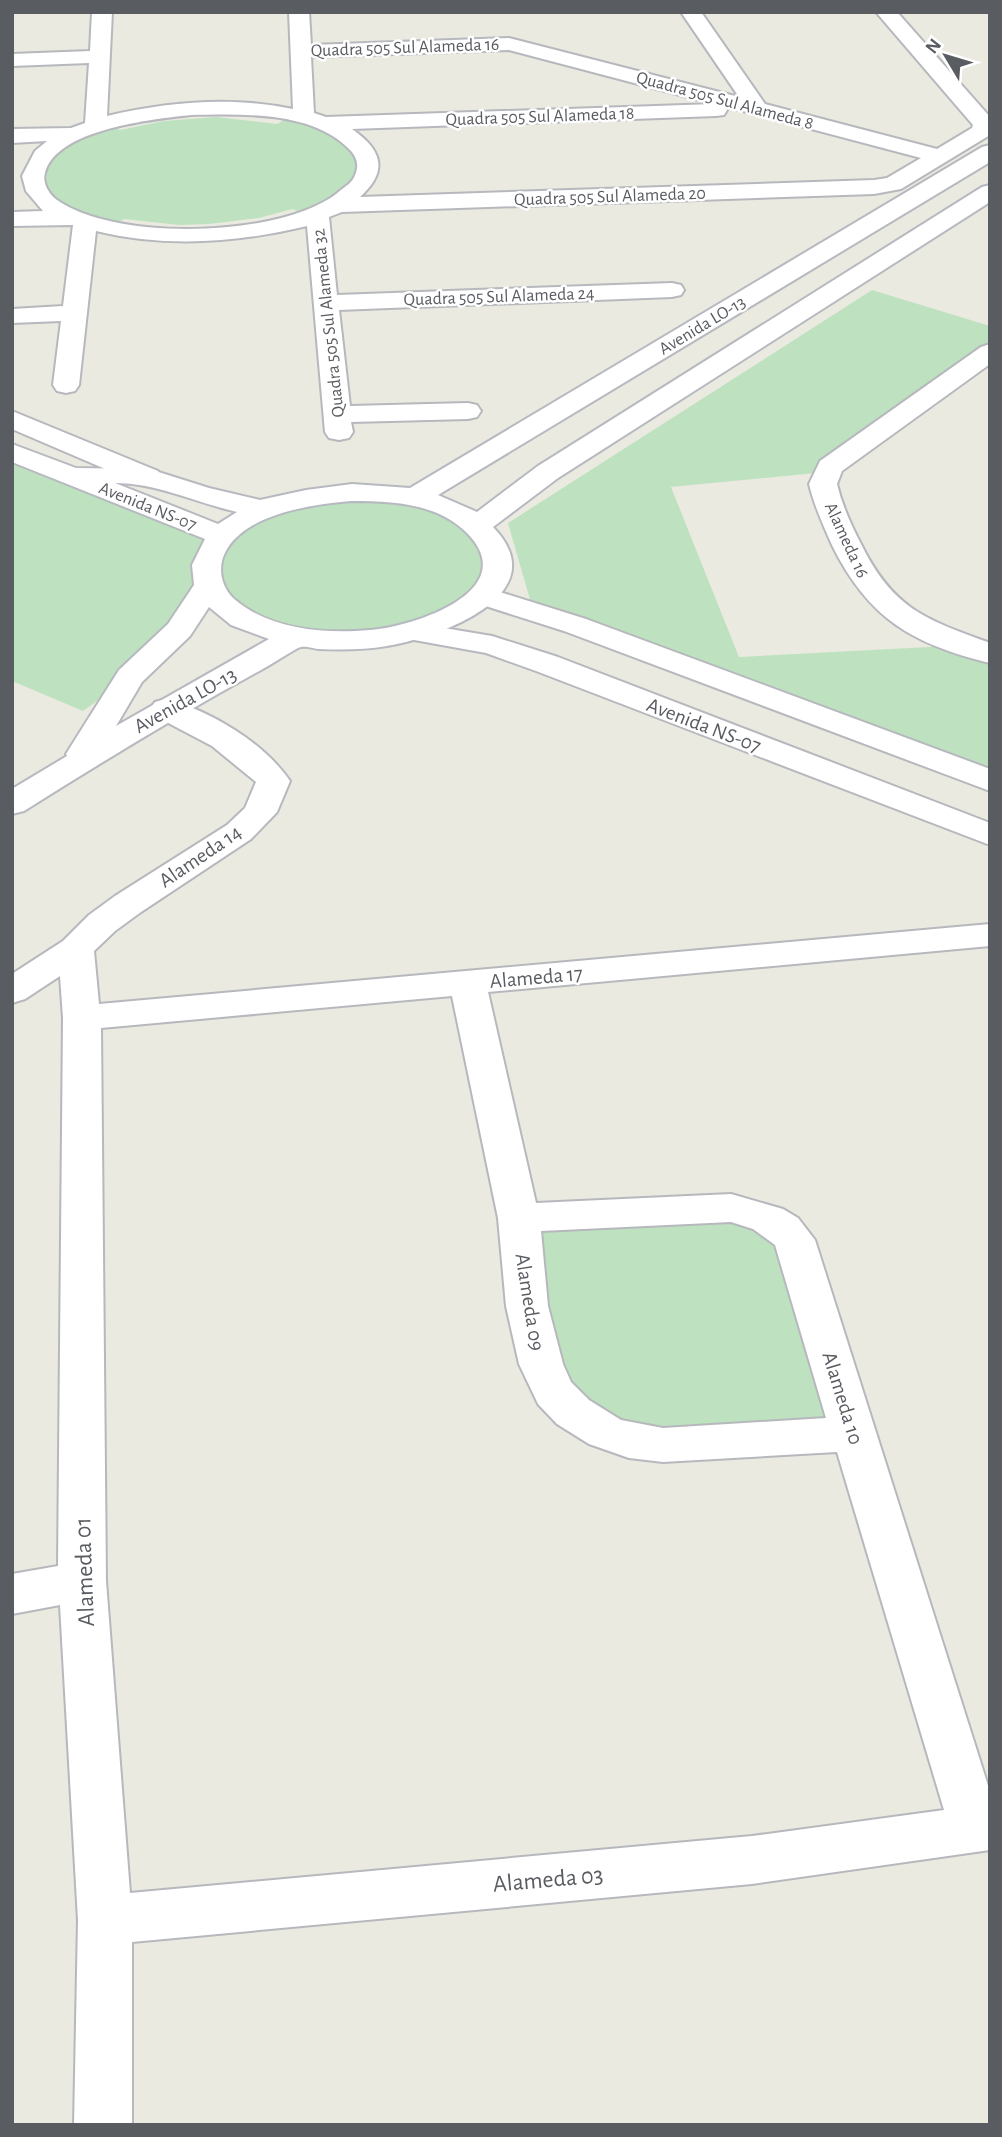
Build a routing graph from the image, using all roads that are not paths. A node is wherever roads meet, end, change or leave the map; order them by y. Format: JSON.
{"nodes":[{"id":1,"x":102,"y":12,"type":"edge"},
{"id":2,"x":299,"y":12,"type":"edge"},
{"id":3,"x":691,"y":12,"type":"edge"},
{"id":4,"x":886,"y":12,"type":"edge"},
{"id":5,"x":500,"y":23,"type":"dead end"},
{"id":6,"x":509,"y":44,"type":"junction"},
{"id":7,"x":300,"y":51,"type":"junction"},
{"id":8,"x":99,"y":57,"type":"junction"},
{"id":9,"x":12,"y":60,"type":"edge"},
{"id":10,"x":757,"y":108,"type":"junction"},
{"id":11,"x":318,"y":119,"type":"junction"},
{"id":12,"x":89,"y":124,"type":"junction"},
{"id":13,"x":20,"y":136,"type":"edge"},
{"id":14,"x":54,"y":146,"type":"junction"},
{"id":15,"x":990,"y":152,"type":"edge"},
{"id":16,"x":940,"y":156,"type":"junction"},
{"id":17,"x":990,"y":192,"type":"edge"},
{"id":18,"x":331,"y":212,"type":"junction"},
{"id":19,"x":12,"y":219,"type":"edge"},
{"id":20,"x":72,"y":223,"type":"junction"},
{"id":21,"x":672,"y":290,"type":"dead end"},
{"id":22,"x":326,"y":303,"type":"junction"},
{"id":23,"x":74,"y":313,"type":"junction"},
{"id":24,"x":12,"y":316,"type":"edge"},
{"id":25,"x":990,"y":352,"type":"edge"},
{"id":26,"x":66,"y":385,"type":"dead end"},
{"id":27,"x":468,"y":411,"type":"dead end"},
{"id":28,"x":12,"y":419,"type":"edge"},
{"id":29,"x":12,"y":452,"type":"edge"},
{"id":30,"x":75,"y":476,"type":"junction"},
{"id":31,"x":148,"y":477,"type":"junction"},
{"id":32,"x":413,"y":498,"type":"junction"},
{"id":33,"x":265,"y":509,"type":"junction"},
{"id":34,"x":478,"y":525,"type":"junction"},
{"id":35,"x":222,"y":536,"type":"junction"},
{"id":36,"x":208,"y":586,"type":"junction"},
{"id":37,"x":484,"y":596,"type":"junction"},
{"id":38,"x":414,"y":632,"type":"junction"},
{"id":39,"x":296,"y":636,"type":"junction"},
{"id":40,"x":492,"y":645,"type":"junction"},
{"id":41,"x":642,"y":650,"type":"junction"},
{"id":42,"x":990,"y":654,"type":"edge"},
{"id":43,"x":166,"y":709,"type":"junction"},
{"id":44,"x":75,"y":765,"type":"junction"},
{"id":45,"x":990,"y":780,"type":"edge"},
{"id":46,"x":12,"y":804,"type":"edge"},
{"id":47,"x":990,"y":835,"type":"edge"},
{"id":48,"x":990,"y":935,"type":"edge"},
{"id":49,"x":76,"y":949,"type":"junction"},
{"id":50,"x":468,"y":984,"type":"junction"},
{"id":51,"x":12,"y":991,"type":"edge"},
{"id":52,"x":82,"y":1018,"type":"junction"},
{"id":53,"x":519,"y":1218,"type":"junction"},
{"id":54,"x":853,"y":1434,"type":"junction"},
{"id":55,"x":82,"y":1581,"type":"junction"},
{"id":56,"x":12,"y":1594,"type":"edge"},
{"id":57,"x":982,"y":1828,"type":"edge"},
{"id":58,"x":105,"y":1920,"type":"junction"},
{"id":59,"x":103,"y":2125,"type":"edge"}],
"edges":[{"from":1,"to":8,"type":"street"},
{"from":2,"to":7,"type":"street"},
{"from":3,"to":10,"type":"street"},
{"from":4,"to":16,"type":"street"},
{"from":5,"to":6,"type":"street"},
{"from":6,"to":7,"type":"street","name":"Quadra 505 Sul Alameda 16"},
{"from":6,"to":10,"type":"street","name":"Quadra 505 Sul Alameda 8"},
{"from":7,"to":11,"type":"street"},
{"from":8,"to":9,"type":"street"},
{"from":8,"to":12,"type":"street"},
{"from":10,"to":11,"type":"street","name":"Quadra 505 Sul Alameda 18"},
{"from":10,"to":16,"type":"street","name":"Quadra 505 Sul Alameda 8"},
{"from":11,"to":12,"type":"street"},
{"from":11,"to":18,"type":"street"},
{"from":12,"to":13,"type":"street"},
{"from":12,"to":14,"type":"street"},
{"from":13,"to":14,"type":"street"},
{"from":14,"to":20,"type":"street"},
{"from":15,"to":32,"type":"street","name":"Avenida LO-13"},
{"from":16,"to":18,"type":"street","name":"Quadra 505 Sul Alameda 20"},
{"from":17,"to":34,"type":"street","name":"Avenida LO-13"},
{"from":18,"to":20,"type":"street","name":"Quadra 505 Sul Alameda 20"},
{"from":18,"to":22,"type":"street","name":"Quadra 505 Sul Alameda 32"},
{"from":19,"to":20,"type":"street"},
{"from":20,"to":23,"type":"street"},
{"from":21,"to":22,"type":"street","name":"Quadra 505 Sul Alameda 24"},
{"from":22,"to":27,"type":"street","name":"Quadra 505 Sul Alameda 32"},
{"from":23,"to":24,"type":"street"},
{"from":23,"to":26,"type":"street"},
{"from":25,"to":42,"type":"street","name":"Alameda 16"},
{"from":28,"to":31,"type":"street","name":"Avenida NS-07"},
{"from":29,"to":30,"type":"street","name":"Avenida NS-07"},
{"from":30,"to":31,"type":"street","name":"Avenida NS-07"},
{"from":30,"to":35,"type":"street","name":"Avenida NS-07"},
{"from":31,"to":33,"type":"street","name":"Avenida NS-07"},
{"from":32,"to":33,"type":"street"},
{"from":32,"to":34,"type":"street"},
{"from":33,"to":35,"type":"street"},
{"from":34,"to":37,"type":"street"},
{"from":35,"to":36,"type":"street"},
{"from":36,"to":39,"type":"street"},
{"from":36,"to":44,"type":"street","name":"Avenida LO-13"},
{"from":37,"to":38,"type":"street"},
{"from":37,"to":41,"type":"street"},
{"from":38,"to":39,"type":"street"},
{"from":38,"to":40,"type":"street","name":"Avenida NS-07"},
{"from":39,"to":43,"type":"street","name":"Avenida LO-13"},
{"from":40,"to":41,"type":"street"},
{"from":40,"to":47,"type":"street","name":"Avenida NS-07"},
{"from":41,"to":45,"type":"street"},
{"from":43,"to":44,"type":"street","name":"Avenida LO-13"},
{"from":43,"to":49,"type":"street","name":"Alameda 14"},
{"from":44,"to":46,"type":"street","name":"Avenida LO-13"},
{"from":48,"to":50,"type":"street","name":"Alameda 17"},
{"from":49,"to":51,"type":"street"},
{"from":49,"to":52,"type":"street","name":"Alameda 01"},
{"from":50,"to":52,"type":"street","name":"Alameda 17"},
{"from":50,"to":53,"type":"street","name":"Alameda 09"},
{"from":52,"to":55,"type":"street","name":"Alameda 01"},
{"from":53,"to":54,"type":"street","name":"Alameda 10"},
{"from":53,"to":54,"type":"street","name":"Alameda 09"},
{"from":54,"to":57,"type":"street","name":"Alameda 10"},
{"from":55,"to":56,"type":"street"},
{"from":55,"to":58,"type":"street","name":"Alameda 01"},
{"from":57,"to":58,"type":"street","name":"Alameda 03"},
{"from":58,"to":59,"type":"street","name":"Alameda 01"}]}
